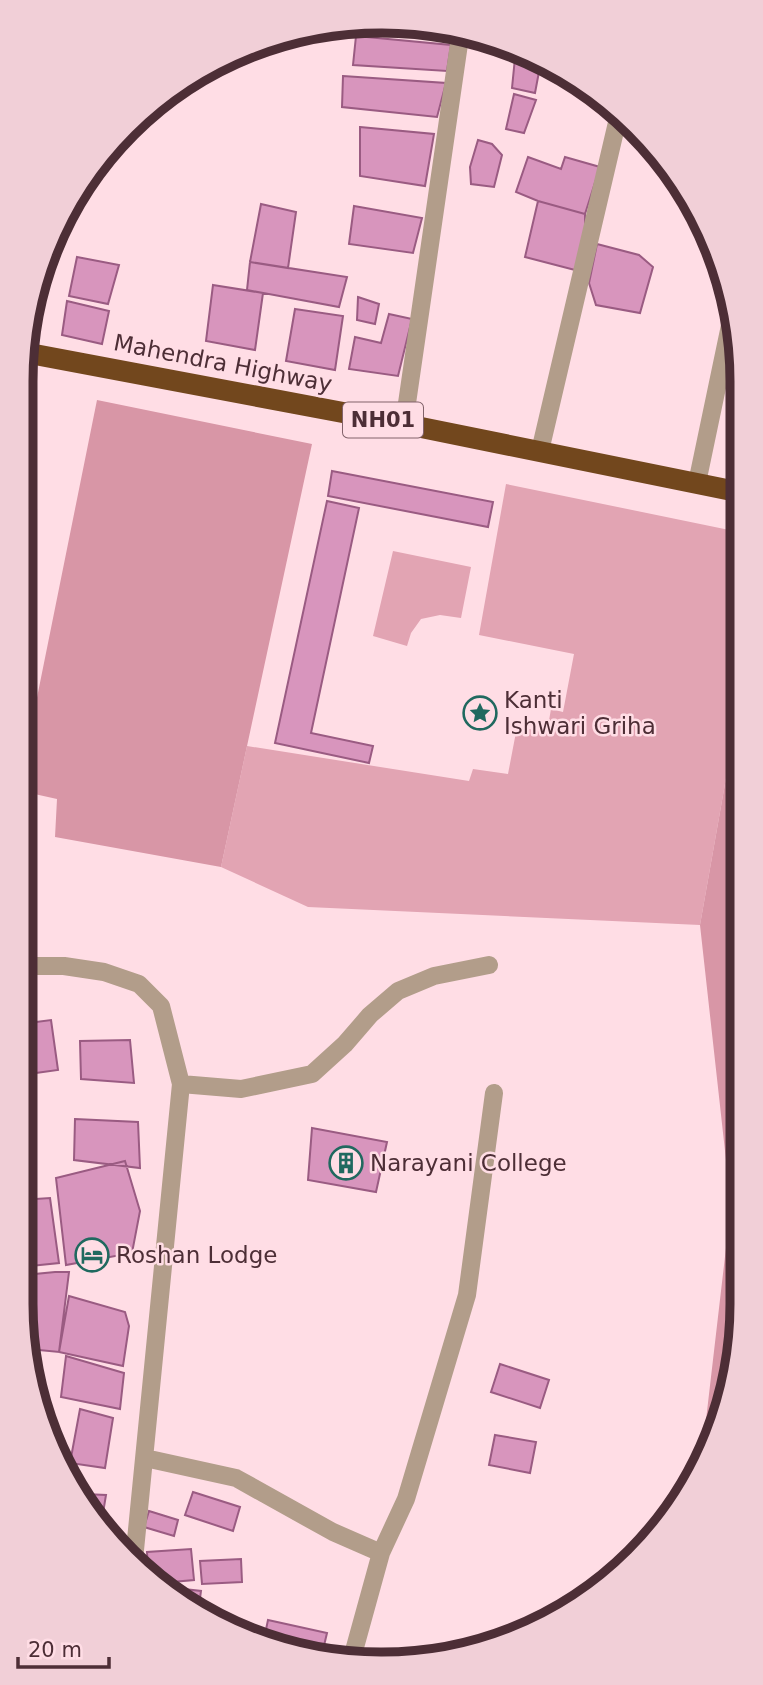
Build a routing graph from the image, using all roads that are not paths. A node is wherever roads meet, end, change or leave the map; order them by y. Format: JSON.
{"nodes":[{"id":1,"x":459,"y":42,"type":"edge"},
{"id":2,"x":616,"y":125,"type":"edge"},
{"id":3,"x":727,"y":339,"type":"edge"},
{"id":4,"x":34,"y":354,"type":"edge"},
{"id":5,"x":404,"y":424,"type":"junction"},
{"id":6,"x":540,"y":451,"type":"junction"},
{"id":7,"x":697,"y":483,"type":"junction"},
{"id":8,"x":730,"y":490,"type":"edge"},
{"id":9,"x":489,"y":965,"type":"dead end"},
{"id":10,"x":33,"y":966,"type":"edge"},
{"id":11,"x":181,"y":1084,"type":"junction"},
{"id":12,"x":494,"y":1093,"type":"dead end"},
{"id":13,"x":145,"y":1458,"type":"junction"},
{"id":14,"x":135,"y":1550,"type":"edge"},
{"id":15,"x":381,"y":1553,"type":"junction"},
{"id":16,"x":354,"y":1651,"type":"edge"}],
"edges":[{"from":1,"to":5,"type":"street"},
{"from":2,"to":6,"type":"street"},
{"from":3,"to":7,"type":"street"},
{"from":4,"to":5,"type":"highway","name":"Mahendra Highway","number":"NH01"},
{"from":5,"to":6,"type":"highway","name":"Mahendra Highway","number":"NH01"},
{"from":6,"to":7,"type":"highway","name":"Mahendra Highway","number":"NH01"},
{"from":7,"to":8,"type":"highway","name":"Mahendra Highway","number":"NH01"},
{"from":9,"to":11,"type":"street"},
{"from":10,"to":11,"type":"street"},
{"from":11,"to":13,"type":"street"},
{"from":12,"to":15,"type":"street"},
{"from":13,"to":14,"type":"street"},
{"from":13,"to":15,"type":"street"},
{"from":15,"to":16,"type":"street"}]}
